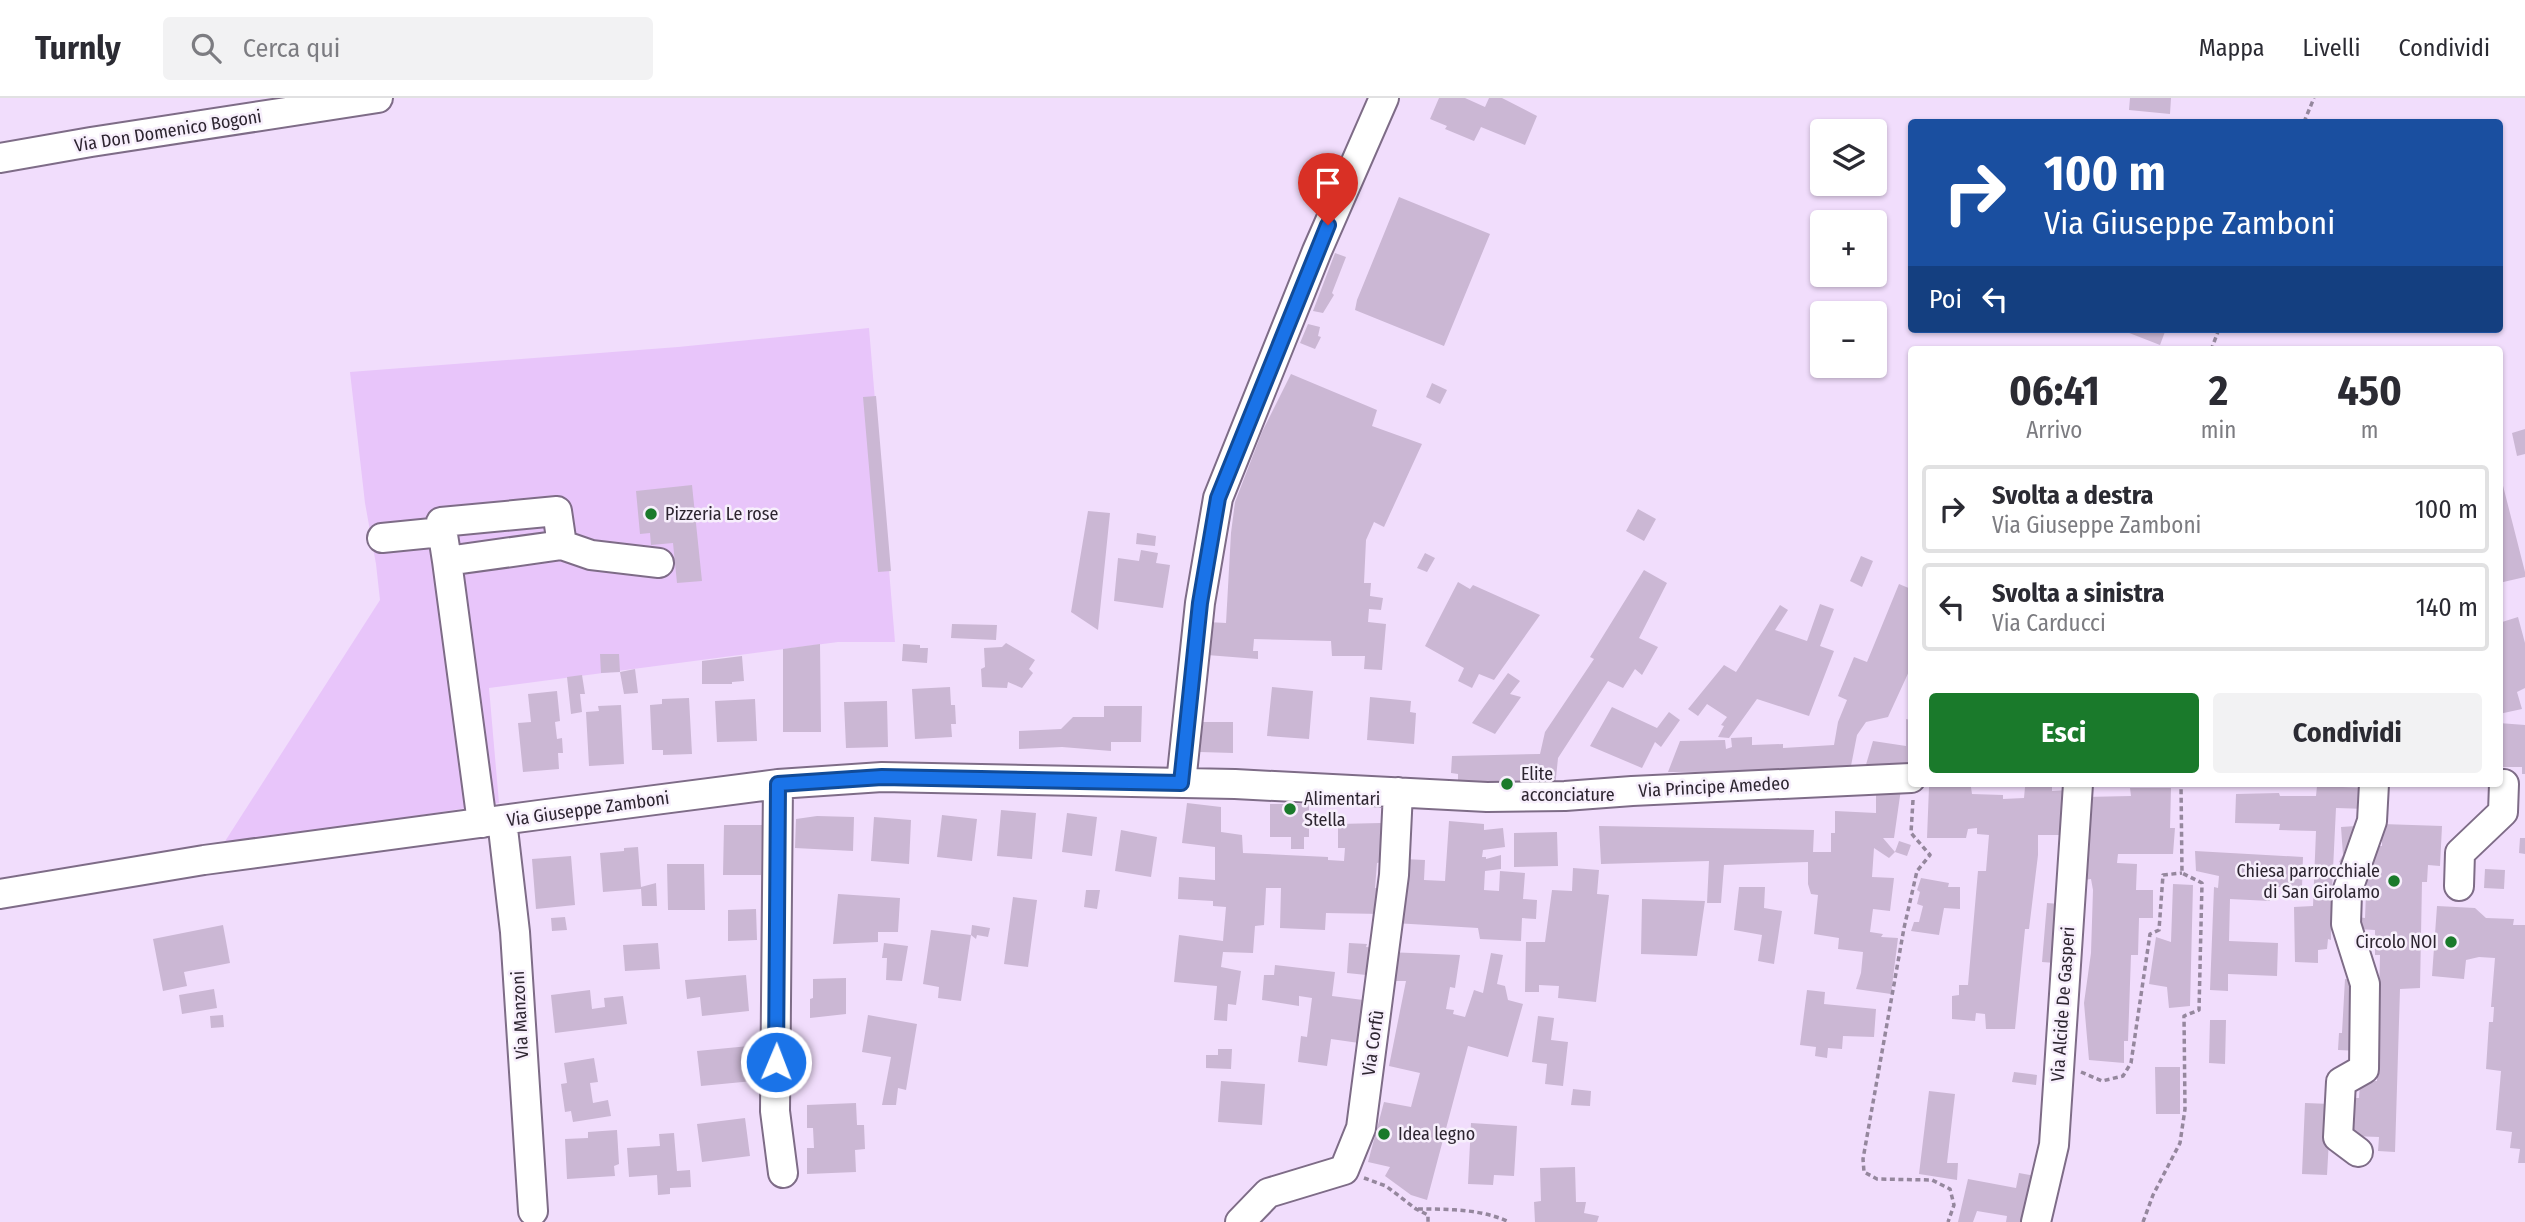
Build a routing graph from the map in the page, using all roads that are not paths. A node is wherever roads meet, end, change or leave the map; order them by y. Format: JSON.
{"nodes":[{"id":1,"x":378,"y":98,"type":"edge"},
{"id":2,"x":1384,"y":98,"type":"edge"},
{"id":3,"x":0,"y":158,"type":"edge"},
{"id":4,"x":442,"y":532,"type":"junction"},
{"id":5,"x":382,"y":538,"type":"dead end"},
{"id":6,"x":562,"y":545,"type":"junction"},
{"id":7,"x":447,"y":561,"type":"junction"},
{"id":8,"x":659,"y":563,"type":"dead end"},
{"id":9,"x":1181,"y":783,"type":"junction"},
{"id":10,"x":778,"y":784,"type":"junction"},
{"id":11,"x":2510,"y":784,"type":"edge"},
{"id":12,"x":1912,"y":787,"type":"edge"},
{"id":13,"x":2078,"y":787,"type":"edge"},
{"id":14,"x":2374,"y":787,"type":"edge"},
{"id":15,"x":1398,"y":792,"type":"junction"},
{"id":16,"x":492,"y":822,"type":"junction"},
{"id":17,"x":2459,"y":886,"type":"dead end"},
{"id":18,"x":0,"y":894,"type":"edge"},
{"id":19,"x":2358,"y":1152,"type":"dead end"},
{"id":20,"x":783,"y":1173,"type":"dead end"},
{"id":21,"x":533,"y":1210,"type":"dead end"},
{"id":22,"x":1240,"y":1222,"type":"edge"},
{"id":23,"x":2036,"y":1222,"type":"edge"}],
"edges":[{"from":1,"to":3,"type":"street","name":"Via Don Domenico Bogoni"},
{"from":2,"to":9,"type":"street"},
{"from":4,"to":5,"type":"street"},
{"from":4,"to":6,"type":"street"},
{"from":4,"to":7,"type":"street","name":"Via Manzoni"},
{"from":6,"to":7,"type":"street"},
{"from":6,"to":8,"type":"street"},
{"from":7,"to":16,"type":"street","name":"Via Manzoni"},
{"from":9,"to":10,"type":"street","name":"Via Giuseppe Zamboni"},
{"from":9,"to":15,"type":"street","name":"Via Principe Amedeo"},
{"from":10,"to":16,"type":"street","name":"Via Giuseppe Zamboni"},
{"from":10,"to":20,"type":"street"},
{"from":11,"to":17,"type":"street"},
{"from":12,"to":15,"type":"street","name":"Via Principe Amedeo"},
{"from":13,"to":23,"type":"street","name":"Via Alcide De Gasperi"},
{"from":14,"to":19,"type":"street"},
{"from":15,"to":22,"type":"street","name":"Via Corfù"},
{"from":16,"to":18,"type":"street","name":"Via Giuseppe Zamboni"},
{"from":16,"to":21,"type":"street","name":"Via Manzoni"}]}
